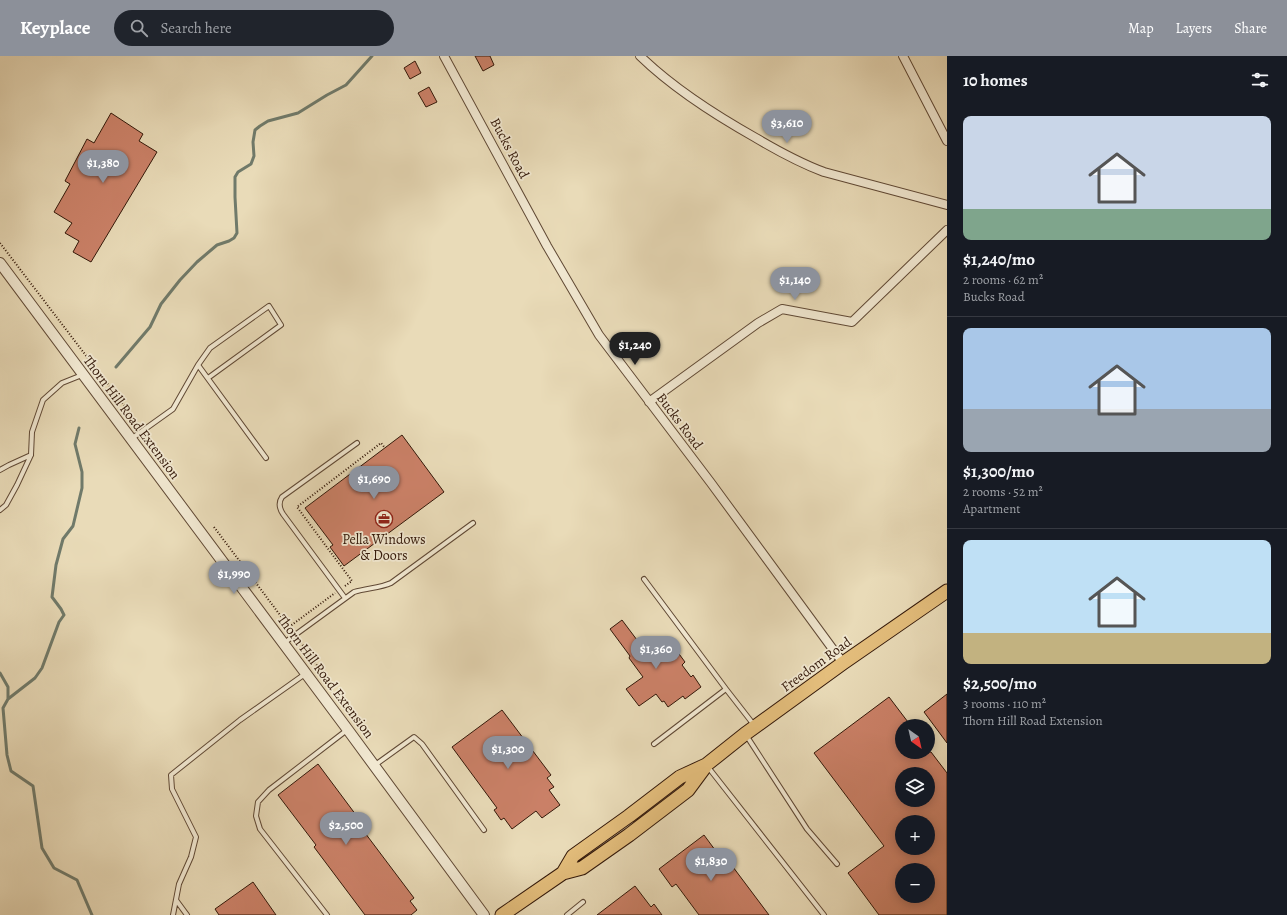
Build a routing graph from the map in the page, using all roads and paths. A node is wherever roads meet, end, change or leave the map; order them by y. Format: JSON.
{"nodes":[{"id":1,"x":444,"y":56,"type":"edge"},
{"id":2,"x":640,"y":56,"type":"edge"},
{"id":3,"x":903,"y":56,"type":"edge"},
{"id":4,"x":947,"y":141,"type":"edge"},
{"id":5,"x":947,"y":205,"type":"edge"},
{"id":6,"x":947,"y":230,"type":"edge"},
{"id":7,"x":0,"y":242,"type":"edge"},
{"id":8,"x":0,"y":263,"type":"edge"},
{"id":9,"x":198,"y":365,"type":"junction"},
{"id":10,"x":83,"y":374,"type":"junction"},
{"id":11,"x":208,"y":378,"type":"junction"},
{"id":12,"x":649,"y":402,"type":"junction"},
{"id":13,"x":126,"y":408,"type":"dead end"},
{"id":14,"x":131,"y":439,"type":"junction"},
{"id":15,"x":357,"y":443,"type":"dead end"},
{"id":16,"x":385,"y":448,"type":"dead end"},
{"id":17,"x":31,"y":455,"type":"junction"},
{"id":18,"x":266,"y":458,"type":"dead end"},
{"id":19,"x":0,"y":470,"type":"edge"},
{"id":20,"x":0,"y":510,"type":"edge"},
{"id":21,"x":473,"y":523,"type":"dead end"},
{"id":22,"x":214,"y":527,"type":"dead end"},
{"id":23,"x":644,"y":579,"type":"dead end"},
{"id":24,"x":339,"y":590,"type":"junction"},
{"id":25,"x":947,"y":591,"type":"edge"},
{"id":26,"x":345,"y":598,"type":"junction"},
{"id":27,"x":289,"y":627,"type":"junction"},
{"id":28,"x":295,"y":636,"type":"junction"},
{"id":29,"x":284,"y":644,"type":"junction"},
{"id":30,"x":843,"y":664,"type":"junction"},
{"id":31,"x":306,"y":673,"type":"junction"},
{"id":32,"x":326,"y":678,"type":"dead end"},
{"id":33,"x":726,"y":689,"type":"junction"},
{"id":34,"x":348,"y":730,"type":"junction"},
{"id":35,"x":750,"y":731,"type":"junction"},
{"id":36,"x":654,"y":744,"type":"dead end"},
{"id":37,"x":706,"y":765,"type":"junction"},
{"id":38,"x":374,"y":766,"type":"junction"},
{"id":39,"x":484,"y":830,"type":"dead end"},
{"id":40,"x":837,"y":864,"type":"dead end"},
{"id":41,"x":176,"y":900,"type":"junction"},
{"id":42,"x":583,"y":902,"type":"dead end"},
{"id":43,"x":173,"y":915,"type":"edge"},
{"id":44,"x":187,"y":915,"type":"edge"},
{"id":45,"x":327,"y":915,"type":"edge"},
{"id":46,"x":484,"y":915,"type":"edge"},
{"id":47,"x":502,"y":915,"type":"edge"},
{"id":48,"x":566,"y":915,"type":"edge"},
{"id":49,"x":824,"y":915,"type":"edge"}],
"edges":[{"from":1,"to":12,"type":"street","name":"Bucks Road"},
{"from":2,"to":5,"type":"street"},
{"from":3,"to":4,"type":"street"},
{"from":6,"to":12,"type":"street"},
{"from":7,"to":13,"type":"path"},
{"from":8,"to":10,"type":"street","name":"Thorn Hill Road Extension"},
{"from":9,"to":11,"type":"lane"},
{"from":9,"to":11,"type":"lane"},
{"from":9,"to":14,"type":"lane"},
{"from":10,"to":14,"type":"street","name":"Thorn Hill Road Extension"},
{"from":10,"to":17,"type":"lane"},
{"from":11,"to":18,"type":"lane"},
{"from":12,"to":30,"type":"street","name":"Bucks Road"},
{"from":14,"to":29,"type":"street","name":"Thorn Hill Road Extension"},
{"from":15,"to":24,"type":"lane"},
{"from":16,"to":24,"type":"path"},
{"from":17,"to":19,"type":"lane"},
{"from":17,"to":20,"type":"lane"},
{"from":21,"to":26,"type":"lane"},
{"from":22,"to":27,"type":"path"},
{"from":23,"to":33,"type":"lane"},
{"from":24,"to":26,"type":"lane"},
{"from":24,"to":27,"type":"path"},
{"from":25,"to":30,"type":"main road","name":"Freedom Road"},
{"from":26,"to":28,"type":"lane"},
{"from":27,"to":28,"type":"path"},
{"from":28,"to":29,"type":"lane"},
{"from":28,"to":32,"type":"path"},
{"from":29,"to":31,"type":"street","name":"Thorn Hill Road Extension"},
{"from":30,"to":35,"type":"main road","name":"Freedom Road"},
{"from":31,"to":34,"type":"street","name":"Thorn Hill Road Extension"},
{"from":31,"to":41,"type":"lane"},
{"from":33,"to":35,"type":"lane"},
{"from":33,"to":36,"type":"lane"},
{"from":34,"to":38,"type":"street","name":"Thorn Hill Road Extension"},
{"from":34,"to":45,"type":"lane"},
{"from":35,"to":37,"type":"main road","name":"Freedom Road"},
{"from":35,"to":40,"type":"lane"},
{"from":37,"to":47,"type":"main road","name":"Freedom Road"},
{"from":37,"to":49,"type":"lane"},
{"from":38,"to":39,"type":"lane"},
{"from":38,"to":46,"type":"street","name":"Thorn Hill Road Extension"},
{"from":41,"to":43,"type":"lane"},
{"from":41,"to":44,"type":"lane"},
{"from":42,"to":48,"type":"lane"}]}
